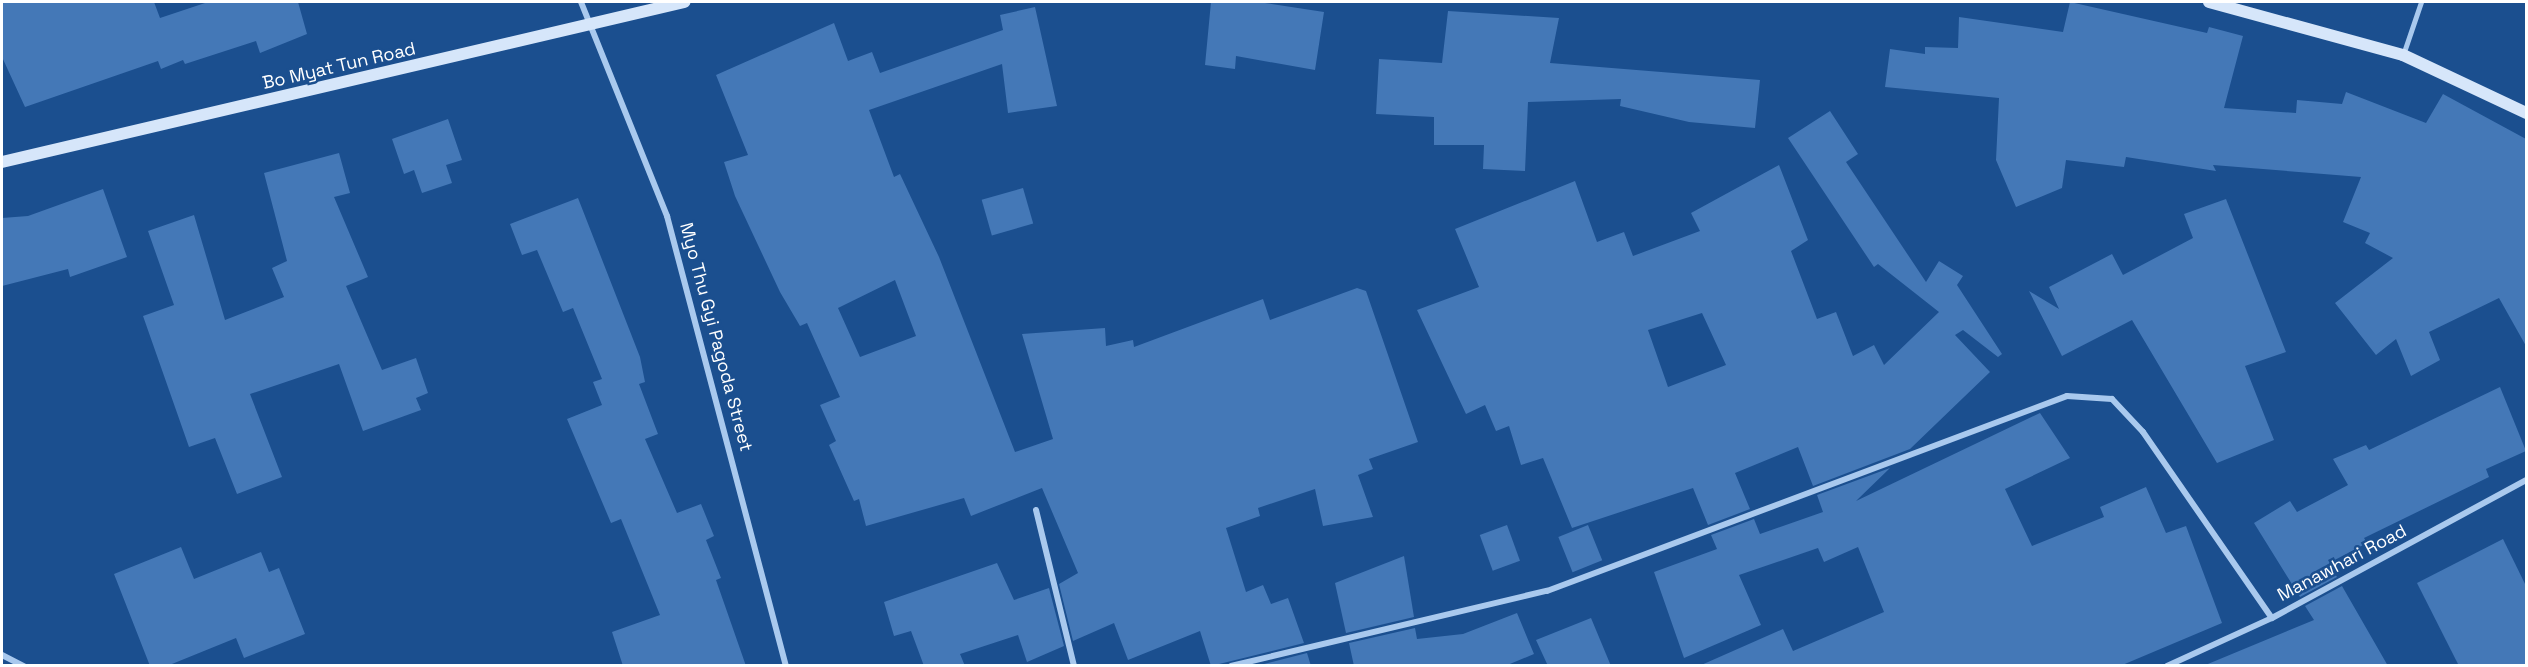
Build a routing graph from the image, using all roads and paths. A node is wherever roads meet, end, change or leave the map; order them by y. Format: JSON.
{"nodes":[{"id":1,"x":581,"y":2,"type":"edge"},
{"id":2,"x":684,"y":2,"type":"edge"},
{"id":3,"x":2209,"y":2,"type":"edge"},
{"id":4,"x":2421,"y":2,"type":"edge"},
{"id":5,"x":589,"y":27,"type":"junction"},
{"id":6,"x":2403,"y":55,"type":"junction"},
{"id":7,"x":2526,"y":113,"type":"edge"},
{"id":8,"x":2,"y":162,"type":"edge"},
{"id":9,"x":2526,"y":480,"type":"edge"},
{"id":10,"x":1035,"y":510,"type":"dead end"},
{"id":11,"x":2272,"y":618,"type":"junction"},
{"id":12,"x":2,"y":655,"type":"edge"},
{"id":13,"x":24,"y":666,"type":"edge"},
{"id":14,"x":786,"y":666,"type":"edge"},
{"id":15,"x":1074,"y":666,"type":"edge"},
{"id":16,"x":1230,"y":666,"type":"edge"},
{"id":17,"x":2167,"y":666,"type":"edge"}],
"edges":[{"from":1,"to":5,"type":"street","name":"Myo Thu Gyi Pagoda Street"},
{"from":2,"to":5,"type":"main road","name":"Bo Myat Tun Road"},
{"from":3,"to":6,"type":"main road"},
{"from":4,"to":6,"type":"lane"},
{"from":5,"to":8,"type":"main road","name":"Bo Myat Tun Road"},
{"from":5,"to":14,"type":"street","name":"Myo Thu Gyi Pagoda Street"},
{"from":6,"to":7,"type":"main road"},
{"from":9,"to":11,"type":"street","name":"Manawhari Road"},
{"from":10,"to":15,"type":"street"},
{"from":11,"to":16,"type":"street"},
{"from":11,"to":17,"type":"street","name":"Manawhari Road"},
{"from":12,"to":13,"type":"street"}]}
